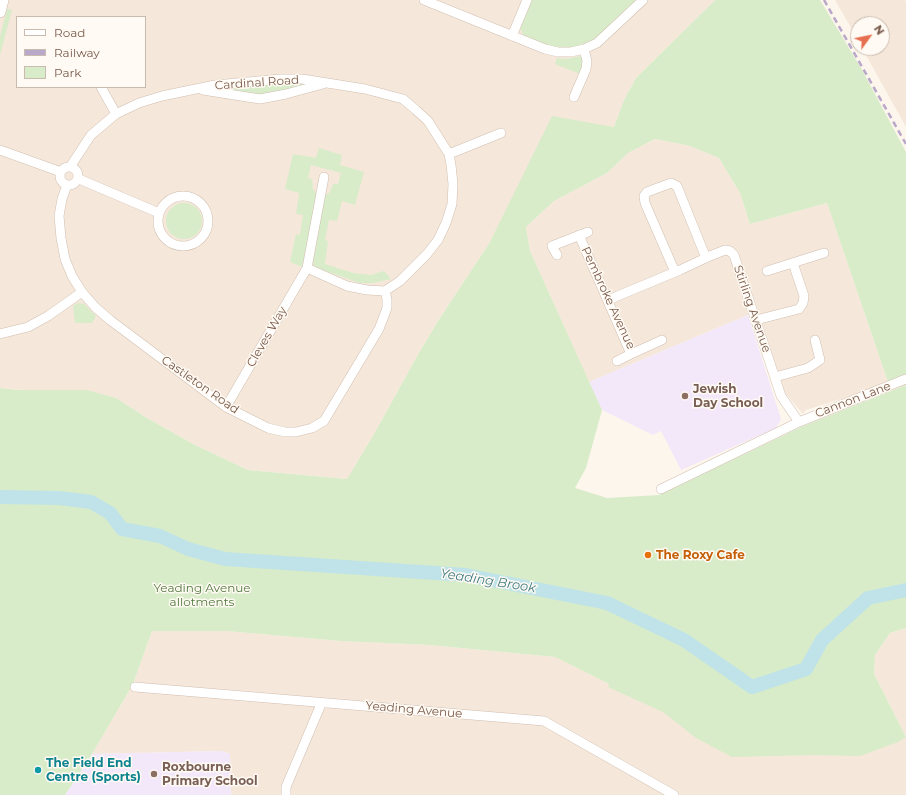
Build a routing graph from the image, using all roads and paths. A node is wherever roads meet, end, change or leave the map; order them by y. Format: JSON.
{"nodes":[{"id":1,"x":424,"y":0,"type":"edge"},
{"id":2,"x":527,"y":0,"type":"edge"},
{"id":3,"x":643,"y":0,"type":"edge"},
{"id":4,"x":512,"y":36,"type":"junction"},
{"id":5,"x":584,"y":49,"type":"junction"},
{"id":6,"x":327,"y":83,"type":"junction"},
{"id":7,"x":102,"y":88,"type":"edge"},
{"id":8,"x":187,"y":91,"type":"junction"},
{"id":9,"x":574,"y":97,"type":"dead end"},
{"id":10,"x":116,"y":114,"type":"junction"},
{"id":11,"x":501,"y":133,"type":"dead end"},
{"id":12,"x":0,"y":150,"type":"edge"},
{"id":13,"x":448,"y":154,"type":"junction"},
{"id":14,"x":70,"y":167,"type":"junction"},
{"id":15,"x":61,"y":172,"type":"junction"},
{"id":16,"x":324,"y":177,"type":"dead end"},
{"id":17,"x":78,"y":179,"type":"junction"},
{"id":18,"x":67,"y":185,"type":"junction"},
{"id":19,"x":159,"y":213,"type":"junction"},
{"id":20,"x":588,"y":232,"type":"dead end"},
{"id":21,"x":580,"y":236,"type":"junction"},
{"id":22,"x":824,"y":253,"type":"dead end"},
{"id":23,"x":557,"y":255,"type":"dead end"},
{"id":24,"x":706,"y":258,"type":"junction"},
{"id":25,"x":793,"y":263,"type":"junction"},
{"id":26,"x":307,"y":268,"type":"junction"},
{"id":27,"x":767,"y":271,"type":"dead end"},
{"id":28,"x":675,"y":272,"type":"junction"},
{"id":29,"x":384,"y":291,"type":"junction"},
{"id":30,"x":82,"y":292,"type":"junction"},
{"id":31,"x":608,"y":300,"type":"junction"},
{"id":32,"x":756,"y":320,"type":"junction"},
{"id":33,"x":0,"y":334,"type":"edge"},
{"id":34,"x":662,"y":340,"type":"dead end"},
{"id":35,"x":815,"y":340,"type":"dead end"},
{"id":36,"x":631,"y":354,"type":"junction"},
{"id":37,"x":616,"y":361,"type":"dead end"},
{"id":38,"x":775,"y":377,"type":"junction"},
{"id":39,"x":906,"y":379,"type":"edge"},
{"id":40,"x":226,"y":406,"type":"junction"},
{"id":41,"x":799,"y":422,"type":"junction"},
{"id":42,"x":661,"y":489,"type":"dead end"},
{"id":43,"x":136,"y":687,"type":"dead end"},
{"id":44,"x":321,"y":703,"type":"junction"},
{"id":45,"x":286,"y":795,"type":"edge"},
{"id":46,"x":674,"y":795,"type":"edge"}],
"edges":[{"from":1,"to":4,"type":"street"},
{"from":2,"to":4,"type":"street"},
{"from":3,"to":5,"type":"street"},
{"from":4,"to":5,"type":"street"},
{"from":5,"to":9,"type":"street"},
{"from":6,"to":8,"type":"street","name":"Cardinal Road"},
{"from":6,"to":8,"type":"street","name":"Cardinal Road"},
{"from":6,"to":13,"type":"street","name":"Cardinal Road"},
{"from":7,"to":10,"type":"street"},
{"from":8,"to":10,"type":"street","name":"Cardinal Road"},
{"from":10,"to":14,"type":"street","name":"Cardinal Road"},
{"from":11,"to":13,"type":"street"},
{"from":12,"to":15,"type":"street"},
{"from":13,"to":29,"type":"street","name":"Cardinal Road"},
{"from":14,"to":15,"type":"street"},
{"from":14,"to":17,"type":"street"},
{"from":15,"to":18,"type":"street"},
{"from":16,"to":26,"type":"street","name":"Cleves Way"},
{"from":17,"to":18,"type":"street"},
{"from":17,"to":19,"type":"street"},
{"from":18,"to":30,"type":"street","name":"Castleton Road"},
{"from":19,"to":19,"type":"street"},
{"from":20,"to":21,"type":"street","name":"Pembroke Avenue"},
{"from":21,"to":23,"type":"street","name":"Pembroke Avenue"},
{"from":21,"to":31,"type":"street","name":"Pembroke Avenue"},
{"from":22,"to":25,"type":"street"},
{"from":24,"to":28,"type":"street","name":"Stirling Avenue"},
{"from":24,"to":28,"type":"street"},
{"from":24,"to":32,"type":"street","name":"Stirling Avenue"},
{"from":25,"to":27,"type":"street"},
{"from":25,"to":32,"type":"street"},
{"from":26,"to":29,"type":"street"},
{"from":26,"to":40,"type":"street","name":"Cleves Way"},
{"from":28,"to":31,"type":"street","name":"Stirling Avenue"},
{"from":29,"to":40,"type":"street","name":"Castleton Road"},
{"from":30,"to":33,"type":"street"},
{"from":30,"to":40,"type":"street","name":"Castleton Road"},
{"from":31,"to":36,"type":"street","name":"Pembroke Avenue"},
{"from":32,"to":38,"type":"street","name":"Stirling Avenue"},
{"from":34,"to":36,"type":"street","name":"Pembroke Avenue"},
{"from":35,"to":38,"type":"street"},
{"from":36,"to":37,"type":"street"},
{"from":38,"to":41,"type":"street","name":"Stirling Avenue"},
{"from":39,"to":41,"type":"street","name":"Cannon Lane"},
{"from":41,"to":42,"type":"street","name":"Cannon Lane"},
{"from":43,"to":44,"type":"street","name":"Yeading Avenue"},
{"from":44,"to":45,"type":"street"},
{"from":44,"to":46,"type":"street","name":"Yeading Avenue"}]}
